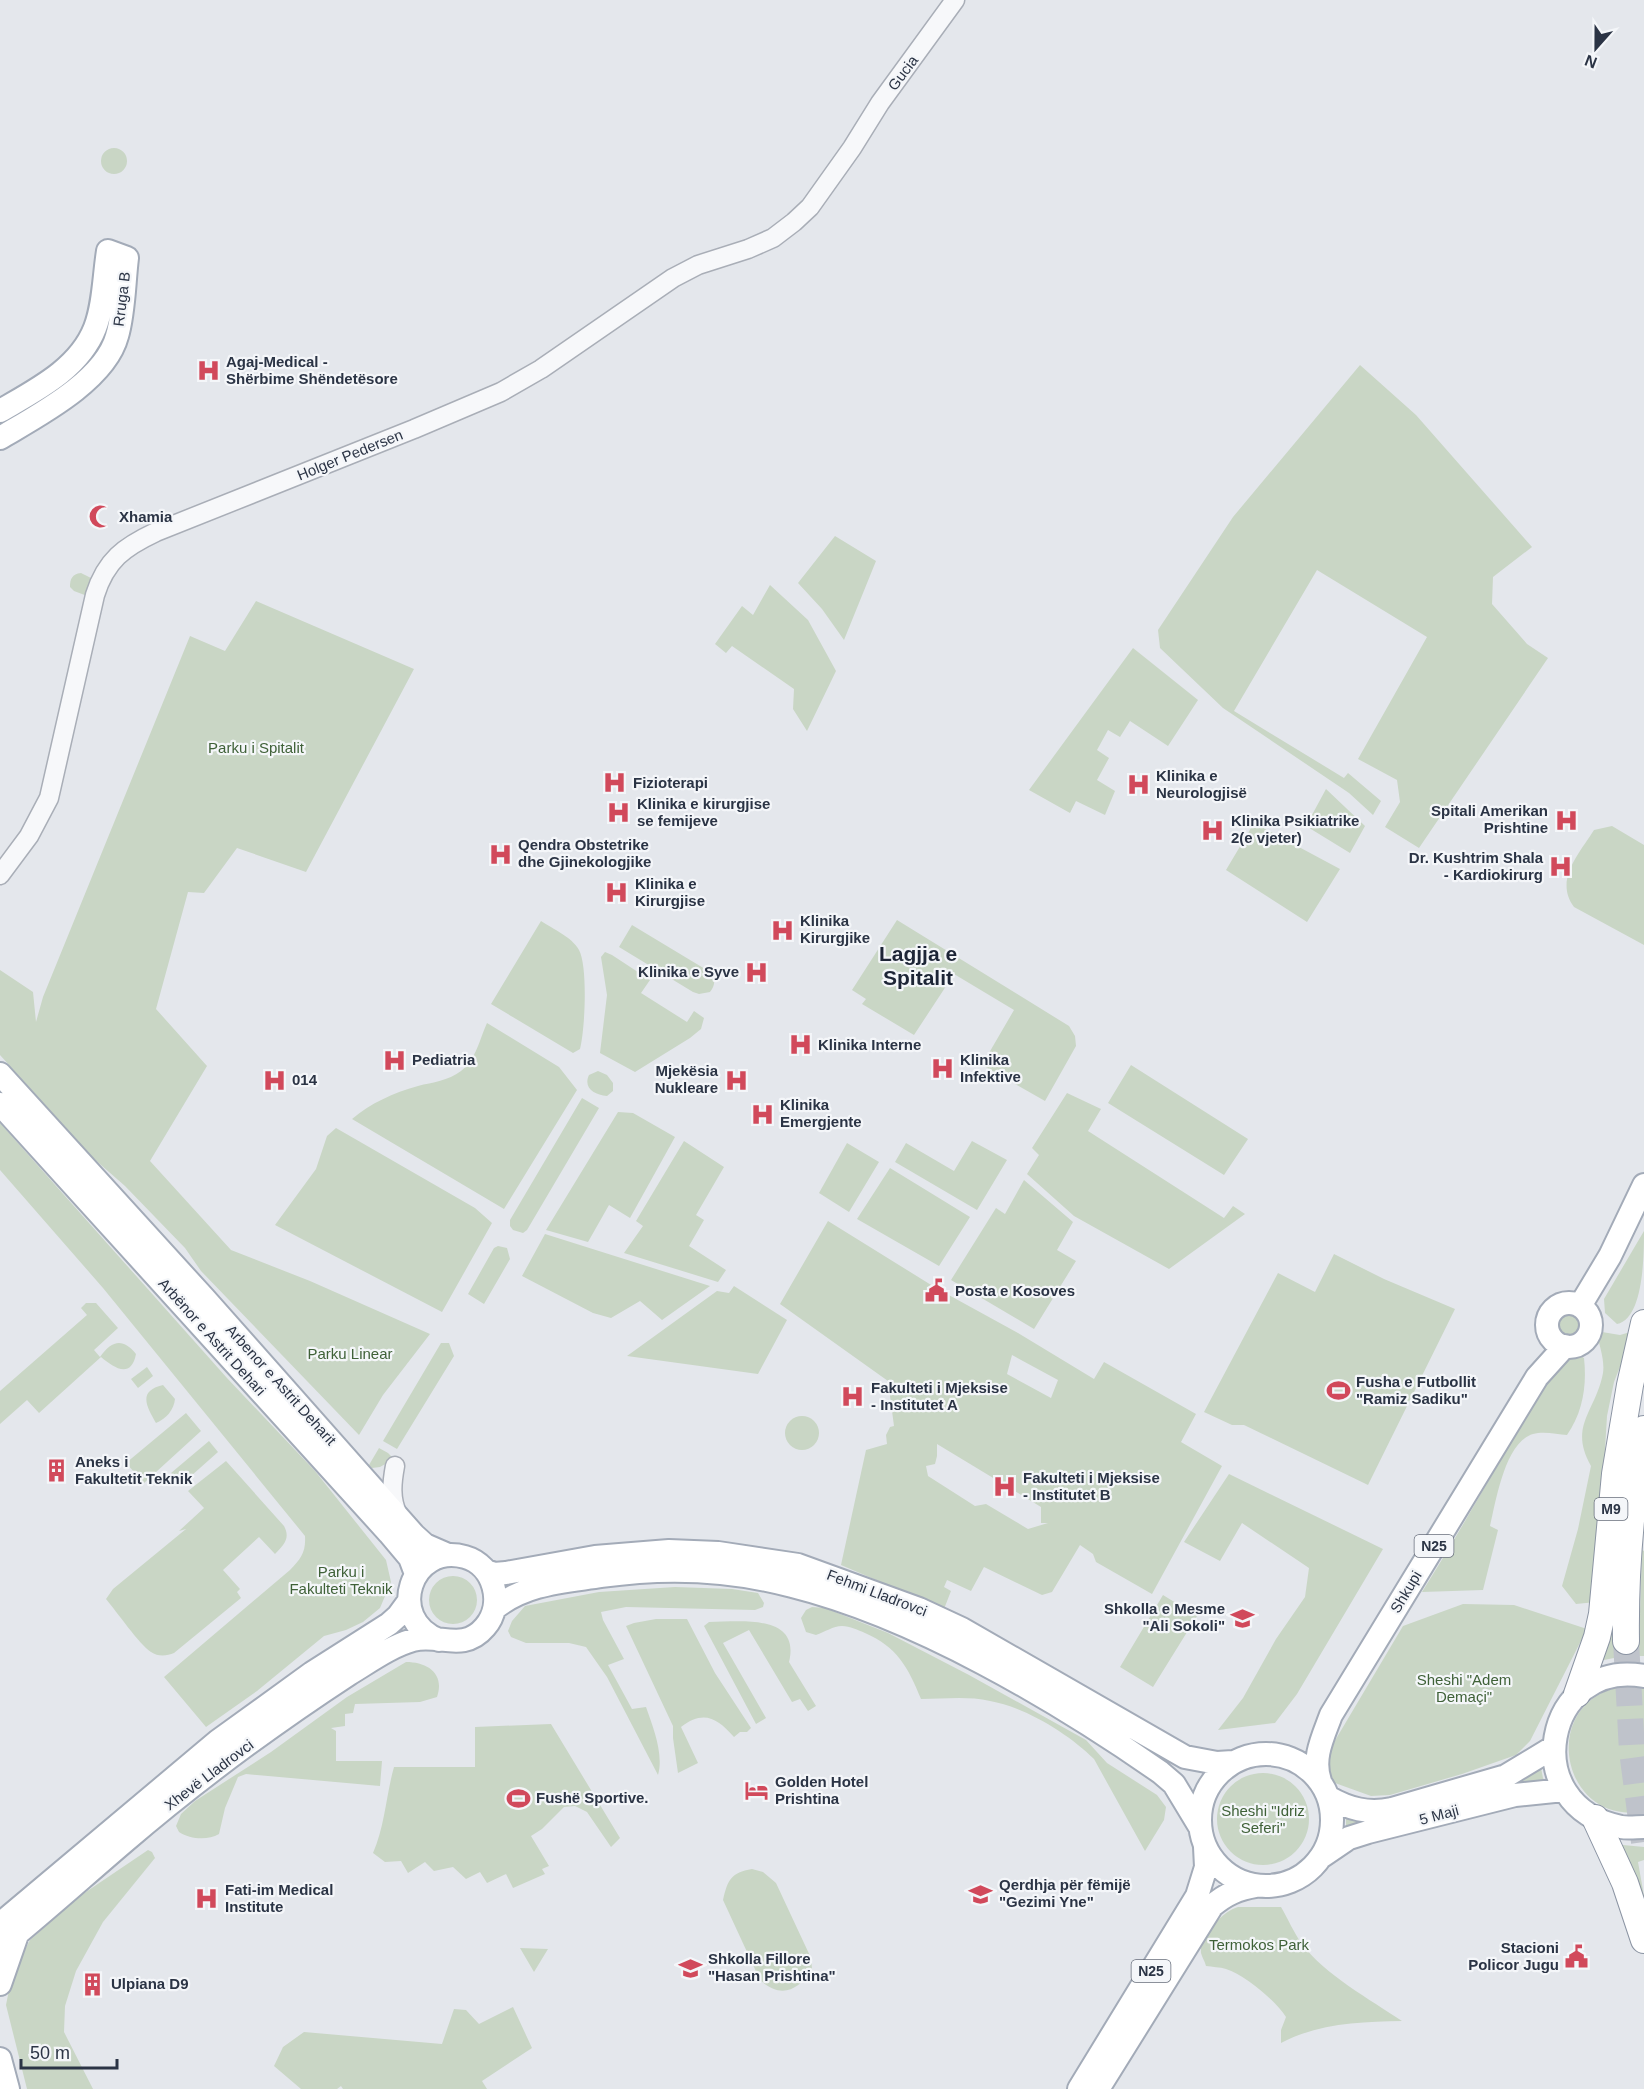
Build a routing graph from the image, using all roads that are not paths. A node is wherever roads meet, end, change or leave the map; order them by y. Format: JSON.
{"nodes":[{"id":1,"x":956,"y":0,"type":"edge"},
{"id":2,"x":852,"y":148,"type":"joint"},
{"id":3,"x":0,"y":411,"type":"edge"},
{"id":4,"x":0,"y":438,"type":"edge"},
{"id":5,"x":0,"y":875,"type":"edge"},
{"id":6,"x":0,"y":1074,"type":"edge"},
{"id":7,"x":0,"y":1104,"type":"edge"},
{"id":8,"x":1644,"y":1185,"type":"edge"},
{"id":9,"x":204,"y":1298,"type":"joint"},
{"id":10,"x":1580,"y":1306,"type":"junction"},
{"id":11,"x":1644,"y":1323,"type":"edge"},
{"id":12,"x":1557,"y":1341,"type":"junction"},
{"id":13,"x":1644,"y":1430,"type":"edge"},
{"id":14,"x":394,"y":1466,"type":"dead end"},
{"id":15,"x":401,"y":1521,"type":"junction"},
{"id":16,"x":448,"y":1555,"type":"junction"},
{"id":17,"x":486,"y":1571,"type":"junction"},
{"id":18,"x":416,"y":1574,"type":"junction"},
{"id":19,"x":409,"y":1601,"type":"junction"},
{"id":20,"x":495,"y":1608,"type":"junction"},
{"id":21,"x":439,"y":1640,"type":"junction"},
{"id":22,"x":1626,"y":1641,"type":"tunnel mouth"},
{"id":23,"x":1644,"y":1676,"type":"edge"},
{"id":24,"x":1577,"y":1694,"type":"junction"},
{"id":25,"x":1331,"y":1715,"type":"junction"},
{"id":26,"x":1554,"y":1747,"type":"junction"},
{"id":27,"x":1273,"y":1754,"type":"junction"},
{"id":28,"x":1233,"y":1762,"type":"junction"},
{"id":29,"x":1324,"y":1789,"type":"junction"},
{"id":30,"x":1564,"y":1790,"type":"junction"},
{"id":31,"x":1595,"y":1818,"type":"junction"},
{"id":32,"x":1644,"y":1827,"type":"edge"},
{"id":33,"x":1203,"y":1837,"type":"junction"},
{"id":34,"x":1320,"y":1858,"type":"junction"},
{"id":35,"x":1256,"y":1886,"type":"junction"},
{"id":36,"x":23,"y":1905,"type":"junction"},
{"id":37,"x":0,"y":1916,"type":"edge"},
{"id":38,"x":9,"y":1929,"type":"edge"},
{"id":39,"x":1644,"y":1941,"type":"edge"},
{"id":40,"x":0,"y":1948,"type":"edge"},
{"id":41,"x":0,"y":1984,"type":"edge"},
{"id":42,"x":0,"y":2059,"type":"edge"},
{"id":43,"x":8,"y":2089,"type":"edge"},
{"id":44,"x":1079,"y":2089,"type":"edge"},
{"id":45,"x":1098,"y":2089,"type":"edge"}],
"edges":[{"from":1,"to":2,"type":"street","name":"Gucia"},
{"from":2,"to":5,"type":"street","name":"Holger Pedersen"},
{"from":3,"to":4,"type":"main road","name":"Rruga B"},
{"from":6,"to":9,"type":"main road","name":"Arbënor e Astrit Dehari"},
{"from":7,"to":18,"type":"main road","name":"Arbënor e Astrit Dehari"},
{"from":8,"to":10,"type":"main road"},
{"from":9,"to":15,"type":"main road","name":"Arbenor e Astrit Deharit"},
{"from":10,"to":12,"type":"main road","name":"Shkupi","number":"N25"},
{"from":10,"to":12,"type":"main road"},
{"from":11,"to":24,"type":"highway","number":"M9"},
{"from":12,"to":25,"type":"main road","name":"Shkupi","number":"N25"},
{"from":13,"to":22,"type":"highway"},
{"from":14,"to":15,"type":"street"},
{"from":15,"to":16,"type":"main road"},
{"from":16,"to":17,"type":"main road"},
{"from":16,"to":18,"type":"main road"},
{"from":17,"to":20,"type":"main road"},
{"from":17,"to":28,"type":"main road","name":"Fehmi Lladrovci"},
{"from":18,"to":19,"type":"main road"},
{"from":19,"to":21,"type":"main road"},
{"from":19,"to":36,"type":"main road","name":"Xhevë Lladrovci"},
{"from":20,"to":21,"type":"main road"},
{"from":20,"to":33,"type":"main road","name":"Fehmi Lladrovci"},
{"from":21,"to":38,"type":"main road","name":"Xhevë Lladrovci"},
{"from":23,"to":24,"type":"main road"},
{"from":24,"to":26,"type":"main road"},
{"from":25,"to":27,"type":"main road","name":"Shkupi","number":"N25"},
{"from":25,"to":29,"type":"main road","name":"Shkupi","number":"N25"},
{"from":26,"to":29,"type":"main road","name":"5 Maji"},
{"from":26,"to":30,"type":"main road"},
{"from":27,"to":28,"type":"main road"},
{"from":27,"to":29,"type":"main road"},
{"from":28,"to":33,"type":"main road"},
{"from":29,"to":34,"type":"main road"},
{"from":30,"to":31,"type":"main road"},
{"from":30,"to":34,"type":"main road","name":"5 Maji"},
{"from":31,"to":32,"type":"main road"},
{"from":31,"to":39,"type":"highway"},
{"from":33,"to":35,"type":"main road"},
{"from":33,"to":44,"type":"main road","number":"N25"},
{"from":34,"to":35,"type":"main road"},
{"from":35,"to":45,"type":"main road","number":"N25"},
{"from":36,"to":37,"type":"main road"},
{"from":36,"to":38,"type":"main road","name":"Xhevë Lladrovci"},
{"from":38,"to":40,"type":"main road","name":"Xhevë Lladrovci"},
{"from":38,"to":41,"type":"main road"},
{"from":42,"to":43,"type":"main road"}]}
